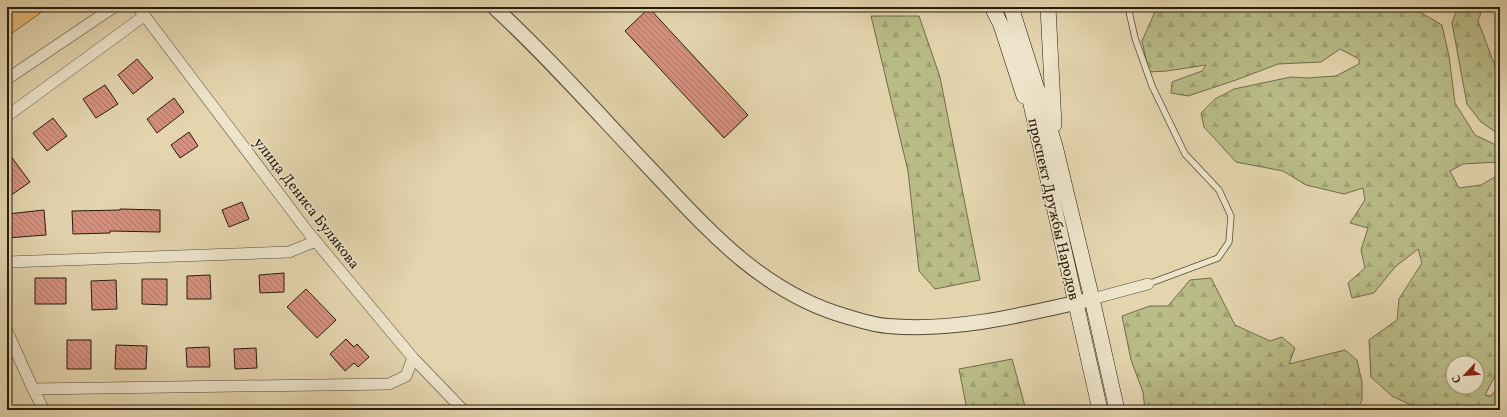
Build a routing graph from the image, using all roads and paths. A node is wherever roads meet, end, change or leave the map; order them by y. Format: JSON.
{"nodes":[{"id":1,"x":34,"y":7,"type":"edge"},
{"id":2,"x":114,"y":7,"type":"edge"},
{"id":3,"x":138,"y":7,"type":"edge"},
{"id":4,"x":494,"y":7,"type":"edge"},
{"id":5,"x":992,"y":7,"type":"edge"},
{"id":6,"x":1011,"y":7,"type":"edge"},
{"id":7,"x":1048,"y":7,"type":"edge"},
{"id":8,"x":1128,"y":7,"type":"edge"},
{"id":9,"x":144,"y":16,"type":"junction"},
{"id":10,"x":7,"y":26,"type":"edge"},
{"id":11,"x":7,"y":79,"type":"edge"},
{"id":12,"x":7,"y":116,"type":"edge"},
{"id":13,"x":1055,"y":146,"type":"junction"},
{"id":14,"x":1040,"y":150,"type":"junction"},
{"id":15,"x":316,"y":241,"type":"junction"},
{"id":16,"x":7,"y":262,"type":"edge"},
{"id":17,"x":1148,"y":284,"type":"joint"},
{"id":18,"x":1092,"y":299,"type":"junction"},
{"id":19,"x":1076,"y":303,"type":"junction"},
{"id":20,"x":7,"y":331,"type":"edge"},
{"id":21,"x":413,"y":358,"type":"junction"},
{"id":22,"x":33,"y":389,"type":"junction"},
{"id":23,"x":44,"y":410,"type":"edge"},
{"id":24,"x":463,"y":410,"type":"edge"},
{"id":25,"x":1100,"y":410,"type":"edge"},
{"id":26,"x":1117,"y":410,"type":"edge"}],
"edges":[{"from":1,"to":10,"type":"main road"},
{"from":2,"to":11,"type":"street"},
{"from":3,"to":9,"type":"street","name":"улица Дениса Булякова"},
{"from":4,"to":19,"type":"street"},
{"from":5,"to":14,"type":"main road"},
{"from":6,"to":13,"type":"main road"},
{"from":6,"to":14,"type":"main road","name":"проспект Дружбы Народов"},
{"from":7,"to":13,"type":"main road"},
{"from":8,"to":17,"type":"lane"},
{"from":9,"to":12,"type":"street"},
{"from":9,"to":15,"type":"street","name":"улица Дениса Булякова"},
{"from":13,"to":18,"type":"main road","name":"проспект Дружбы Народов"},
{"from":14,"to":19,"type":"main road","name":"проспект Дружбы Народов"},
{"from":15,"to":16,"type":"street"},
{"from":15,"to":21,"type":"street","name":"улица Дениса Булякова"},
{"from":17,"to":18,"type":"street"},
{"from":18,"to":19,"type":"street"},
{"from":18,"to":26,"type":"main road","name":"проспект Дружбы Народов"},
{"from":19,"to":25,"type":"main road","name":"проспект Дружбы Народов"},
{"from":20,"to":22,"type":"street"},
{"from":21,"to":22,"type":"street"},
{"from":21,"to":24,"type":"street","name":"улица Дениса Булякова"},
{"from":22,"to":23,"type":"street"}]}
